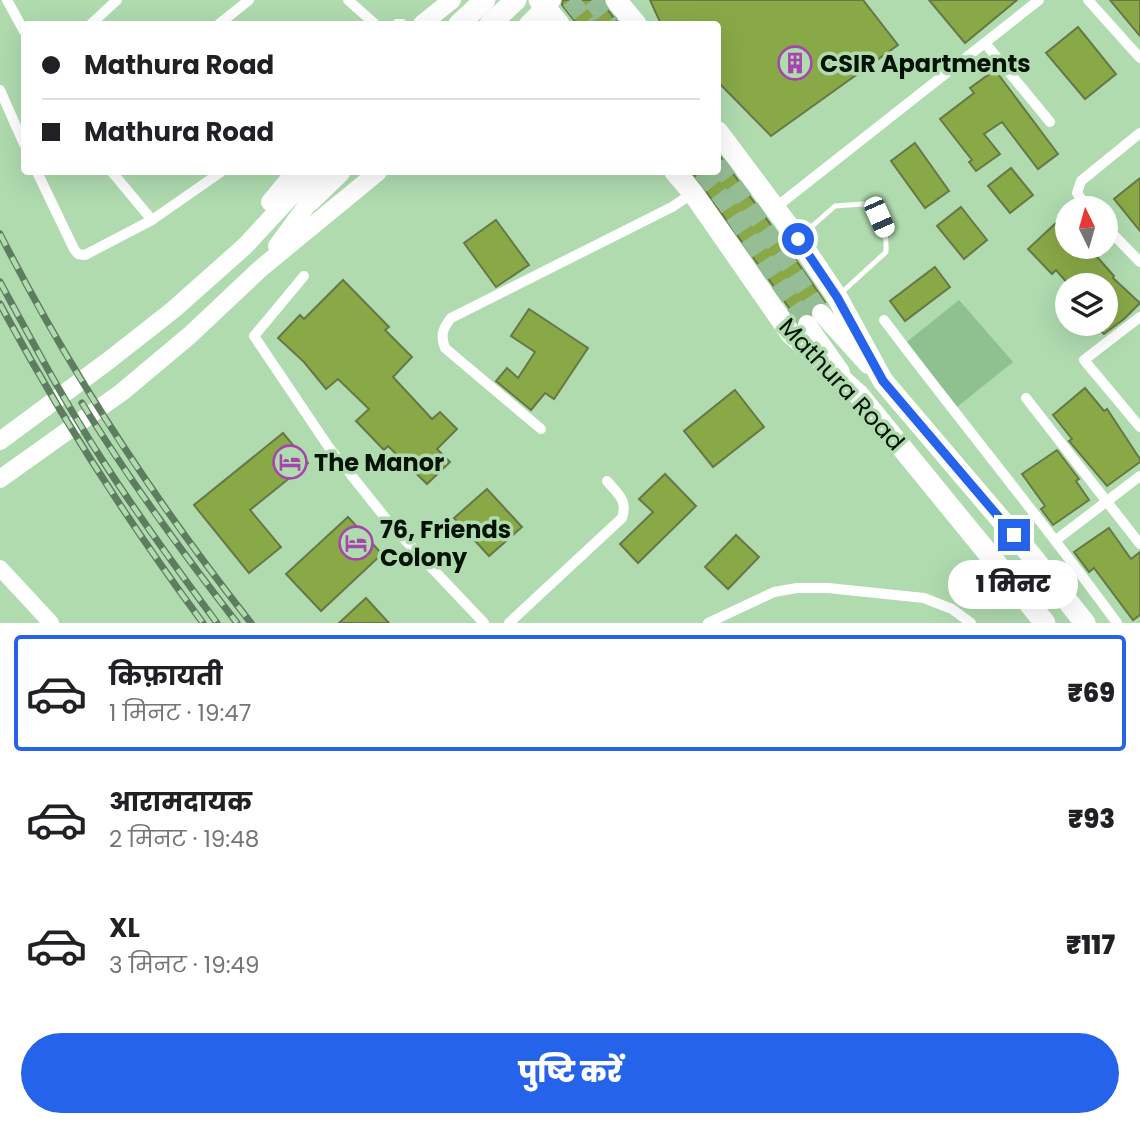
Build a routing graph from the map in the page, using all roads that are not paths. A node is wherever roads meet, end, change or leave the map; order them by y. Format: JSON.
{"nodes":[{"id":1,"x":7,"y":0,"type":"edge"},
{"id":2,"x":117,"y":0,"type":"edge"},
{"id":3,"x":249,"y":0,"type":"edge"},
{"id":4,"x":348,"y":0,"type":"edge"},
{"id":5,"x":452,"y":0,"type":"edge"},
{"id":6,"x":485,"y":0,"type":"edge"},
{"id":7,"x":516,"y":0,"type":"edge"},
{"id":8,"x":616,"y":0,"type":"edge"},
{"id":9,"x":630,"y":0,"type":"edge"},
{"id":10,"x":1039,"y":0,"type":"edge"},
{"id":11,"x":1088,"y":0,"type":"edge"},
{"id":12,"x":545,"y":2,"type":"edge"},
{"id":13,"x":435,"y":15,"type":"edge"},
{"id":14,"x":94,"y":21,"type":"edge"},
{"id":15,"x":223,"y":21,"type":"edge"},
{"id":16,"x":372,"y":21,"type":"edge"},
{"id":17,"x":462,"y":21,"type":"edge"},
{"id":18,"x":493,"y":21,"type":"edge"},
{"id":19,"x":529,"y":21,"type":"edge"},
{"id":20,"x":557,"y":21,"type":"edge"},
{"id":21,"x":633,"y":21,"type":"edge"},
{"id":22,"x":635,"y":21,"type":"edge"},
{"id":23,"x":21,"y":26,"type":"edge"},
{"id":24,"x":985,"y":43,"type":"junction"},
{"id":25,"x":1140,"y":58,"type":"edge"},
{"id":26,"x":0,"y":90,"type":"edge"},
{"id":27,"x":1050,"y":122,"type":"dead end"},
{"id":28,"x":1140,"y":133,"type":"edge"},
{"id":29,"x":721,"y":136,"type":"edge"},
{"id":30,"x":21,"y":137,"type":"edge"},
{"id":31,"x":38,"y":175,"type":"edge"},
{"id":32,"x":114,"y":175,"type":"edge"},
{"id":33,"x":218,"y":175,"type":"edge"},
{"id":34,"x":332,"y":175,"type":"edge"},
{"id":35,"x":374,"y":175,"type":"edge"},
{"id":36,"x":678,"y":175,"type":"edge"},
{"id":37,"x":301,"y":187,"type":"edge"},
{"id":38,"x":693,"y":193,"type":"junction"},
{"id":39,"x":1078,"y":196,"type":"edge"},
{"id":40,"x":775,"y":208,"type":"junction"},
{"id":41,"x":152,"y":220,"type":"junction"},
{"id":42,"x":798,"y":239,"type":"junction"},
{"id":43,"x":1118,"y":239,"type":"edge"},
{"id":44,"x":1140,"y":262,"type":"edge"},
{"id":45,"x":260,"y":269,"type":"junction"},
{"id":46,"x":304,"y":276,"type":"dead end"},
{"id":47,"x":837,"y":297,"type":"junction"},
{"id":48,"x":1140,"y":317,"type":"edge"},
{"id":49,"x":884,"y":320,"type":"dead end"},
{"id":50,"x":883,"y":381,"type":"junction"},
{"id":51,"x":858,"y":394,"type":"junction"},
{"id":52,"x":1026,"y":398,"type":"dead end"},
{"id":53,"x":1140,"y":427,"type":"edge"},
{"id":54,"x":541,"y":429,"type":"dead end"},
{"id":55,"x":0,"y":441,"type":"edge"},
{"id":56,"x":1140,"y":476,"type":"edge"},
{"id":57,"x":0,"y":479,"type":"edge"},
{"id":58,"x":607,"y":481,"type":"dead end"},
{"id":59,"x":1106,"y":501,"type":"junction"},
{"id":60,"x":1056,"y":540,"type":"junction"},
{"id":61,"x":1140,"y":544,"type":"edge"},
{"id":62,"x":0,"y":568,"type":"edge"},
{"id":63,"x":51,"y":623,"type":"edge"},
{"id":64,"x":484,"y":623,"type":"edge"},
{"id":65,"x":509,"y":623,"type":"edge"},
{"id":66,"x":708,"y":623,"type":"edge"},
{"id":67,"x":971,"y":623,"type":"edge"},
{"id":68,"x":1045,"y":623,"type":"edge"},
{"id":69,"x":1085,"y":623,"type":"edge"},
{"id":70,"x":1117,"y":623,"type":"edge"}],
"edges":[{"from":1,"to":23,"type":"street"},
{"from":2,"to":14,"type":"street"},
{"from":3,"to":15,"type":"street"},
{"from":4,"to":16,"type":"street"},
{"from":5,"to":13,"type":"main road"},
{"from":6,"to":17,"type":"highway"},
{"from":7,"to":18,"type":"highway"},
{"from":8,"to":21,"type":"highway"},
{"from":9,"to":22,"type":"main road"},
{"from":10,"to":24,"type":"street"},
{"from":11,"to":25,"type":"street"},
{"from":12,"to":19,"type":"main road"},
{"from":12,"to":20,"type":"highway"},
{"from":24,"to":27,"type":"street"},
{"from":24,"to":40,"type":"street"},
{"from":26,"to":30,"type":"street"},
{"from":28,"to":39,"type":"street"},
{"from":29,"to":40,"type":"highway","name":"Mathura Road"},
{"from":31,"to":41,"type":"street"},
{"from":32,"to":41,"type":"street"},
{"from":33,"to":41,"type":"street"},
{"from":34,"to":37,"type":"highway"},
{"from":35,"to":45,"type":"main road"},
{"from":36,"to":38,"type":"highway","name":"Mathura Road"},
{"from":37,"to":45,"type":"main road"},
{"from":37,"to":55,"type":"main road"},
{"from":38,"to":51,"type":"highway","name":"Mathura Road"},
{"from":38,"to":54,"type":"street"},
{"from":40,"to":42,"type":"highway","name":"Mathura Road"},
{"from":42,"to":47,"type":"highway","name":"Mathura Road"},
{"from":42,"to":47,"type":"lane"},
{"from":43,"to":44,"type":"street"},
{"from":45,"to":57,"type":"main road"},
{"from":46,"to":64,"type":"street"},
{"from":47,"to":50,"type":"highway","name":"Mathura Road"},
{"from":48,"to":53,"type":"street"},
{"from":49,"to":60,"type":"street"},
{"from":50,"to":51,"type":"main road"},
{"from":50,"to":69,"type":"highway","name":"Mathura Road"},
{"from":51,"to":68,"type":"highway","name":"Mathura Road"},
{"from":52,"to":59,"type":"street"},
{"from":56,"to":59,"type":"street"},
{"from":58,"to":65,"type":"street"},
{"from":59,"to":60,"type":"street"},
{"from":59,"to":61,"type":"street"},
{"from":60,"to":70,"type":"street"},
{"from":62,"to":63,"type":"street"},
{"from":66,"to":67,"type":"street"}]}
